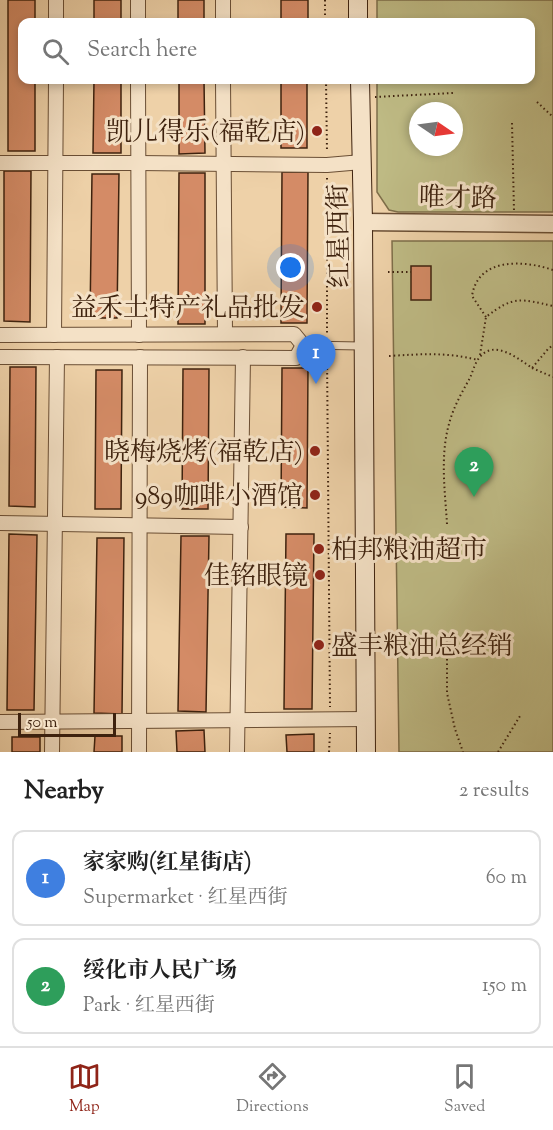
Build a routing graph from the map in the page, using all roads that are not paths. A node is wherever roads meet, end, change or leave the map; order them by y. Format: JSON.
{"nodes":[{"id":1,"x":56,"y":0,"type":"edge"},
{"id":2,"x":138,"y":0,"type":"edge"},
{"id":3,"x":223,"y":0,"type":"edge"},
{"id":4,"x":358,"y":0,"type":"edge"},
{"id":5,"x":56,"y":18,"type":"edge"},
{"id":6,"x":138,"y":18,"type":"edge"},
{"id":7,"x":223,"y":18,"type":"edge"},
{"id":8,"x":358,"y":18,"type":"edge"},
{"id":9,"x":56,"y":84,"type":"edge"},
{"id":10,"x":138,"y":84,"type":"edge"},
{"id":11,"x":223,"y":84,"type":"edge"},
{"id":12,"x":360,"y":84,"type":"edge"},
{"id":13,"x":362,"y":162,"type":"junction"},
{"id":14,"x":0,"y":163,"type":"edge"},
{"id":15,"x":56,"y":163,"type":"junction"},
{"id":16,"x":138,"y":163,"type":"junction"},
{"id":17,"x":224,"y":164,"type":"junction"},
{"id":18,"x":363,"y":222,"type":"junction"},
{"id":19,"x":553,"y":224,"type":"edge"},
{"id":20,"x":225,"y":334,"type":"junction"},
{"id":21,"x":0,"y":335,"type":"edge"},
{"id":22,"x":54,"y":335,"type":"junction"},
{"id":23,"x":139,"y":335,"type":"junction"},
{"id":24,"x":303,"y":345,"type":"junction"},
{"id":25,"x":364,"y":346,"type":"junction"},
{"id":26,"x":0,"y":357,"type":"edge"},
{"id":27,"x":57,"y":357,"type":"junction"},
{"id":28,"x":140,"y":357,"type":"junction"},
{"id":29,"x":243,"y":357,"type":"junction"},
{"id":30,"x":0,"y":523,"type":"edge"},
{"id":31,"x":54,"y":524,"type":"junction"},
{"id":32,"x":139,"y":525,"type":"junction"},
{"id":33,"x":241,"y":527,"type":"junction"},
{"id":34,"x":366,"y":719,"type":"junction"},
{"id":35,"x":139,"y":721,"type":"junction"},
{"id":36,"x":237,"y":721,"type":"junction"},
{"id":37,"x":0,"y":722,"type":"edge"},
{"id":38,"x":52,"y":722,"type":"junction"},
{"id":39,"x":52,"y":752,"type":"edge"},
{"id":40,"x":139,"y":752,"type":"edge"},
{"id":41,"x":237,"y":752,"type":"edge"},
{"id":42,"x":366,"y":752,"type":"edge"}],
"edges":[{"from":1,"to":5,"type":"street"},
{"from":2,"to":6,"type":"street"},
{"from":3,"to":7,"type":"street"},
{"from":4,"to":8,"type":"main road"},
{"from":9,"to":15,"type":"street"},
{"from":10,"to":16,"type":"street"},
{"from":11,"to":17,"type":"street"},
{"from":12,"to":13,"type":"main road","name":"红星西街"},
{"from":13,"to":17,"type":"street"},
{"from":13,"to":18,"type":"main road","name":"红星西街"},
{"from":14,"to":15,"type":"street"},
{"from":15,"to":16,"type":"street"},
{"from":15,"to":22,"type":"street"},
{"from":16,"to":17,"type":"street"},
{"from":16,"to":23,"type":"street"},
{"from":17,"to":20,"type":"street"},
{"from":18,"to":19,"type":"street","name":"唯才路"},
{"from":18,"to":25,"type":"main road","name":"红星西街"},
{"from":20,"to":23,"type":"street"},
{"from":20,"to":24,"type":"street"},
{"from":21,"to":22,"type":"street"},
{"from":22,"to":23,"type":"street"},
{"from":24,"to":25,"type":"lane"},
{"from":24,"to":29,"type":"street"},
{"from":25,"to":34,"type":"main road","name":"红星西街"},
{"from":26,"to":27,"type":"street"},
{"from":27,"to":28,"type":"street"},
{"from":27,"to":31,"type":"street"},
{"from":28,"to":29,"type":"street"},
{"from":28,"to":32,"type":"street"},
{"from":29,"to":33,"type":"street"},
{"from":30,"to":31,"type":"street"},
{"from":31,"to":32,"type":"street"},
{"from":31,"to":38,"type":"street"},
{"from":32,"to":33,"type":"street"},
{"from":32,"to":35,"type":"street"},
{"from":33,"to":36,"type":"street"},
{"from":34,"to":36,"type":"street"},
{"from":34,"to":42,"type":"main road","name":"红星西街"},
{"from":35,"to":36,"type":"street"},
{"from":35,"to":38,"type":"street"},
{"from":35,"to":40,"type":"street"},
{"from":36,"to":41,"type":"street"},
{"from":37,"to":38,"type":"street"},
{"from":38,"to":39,"type":"street"}]}
